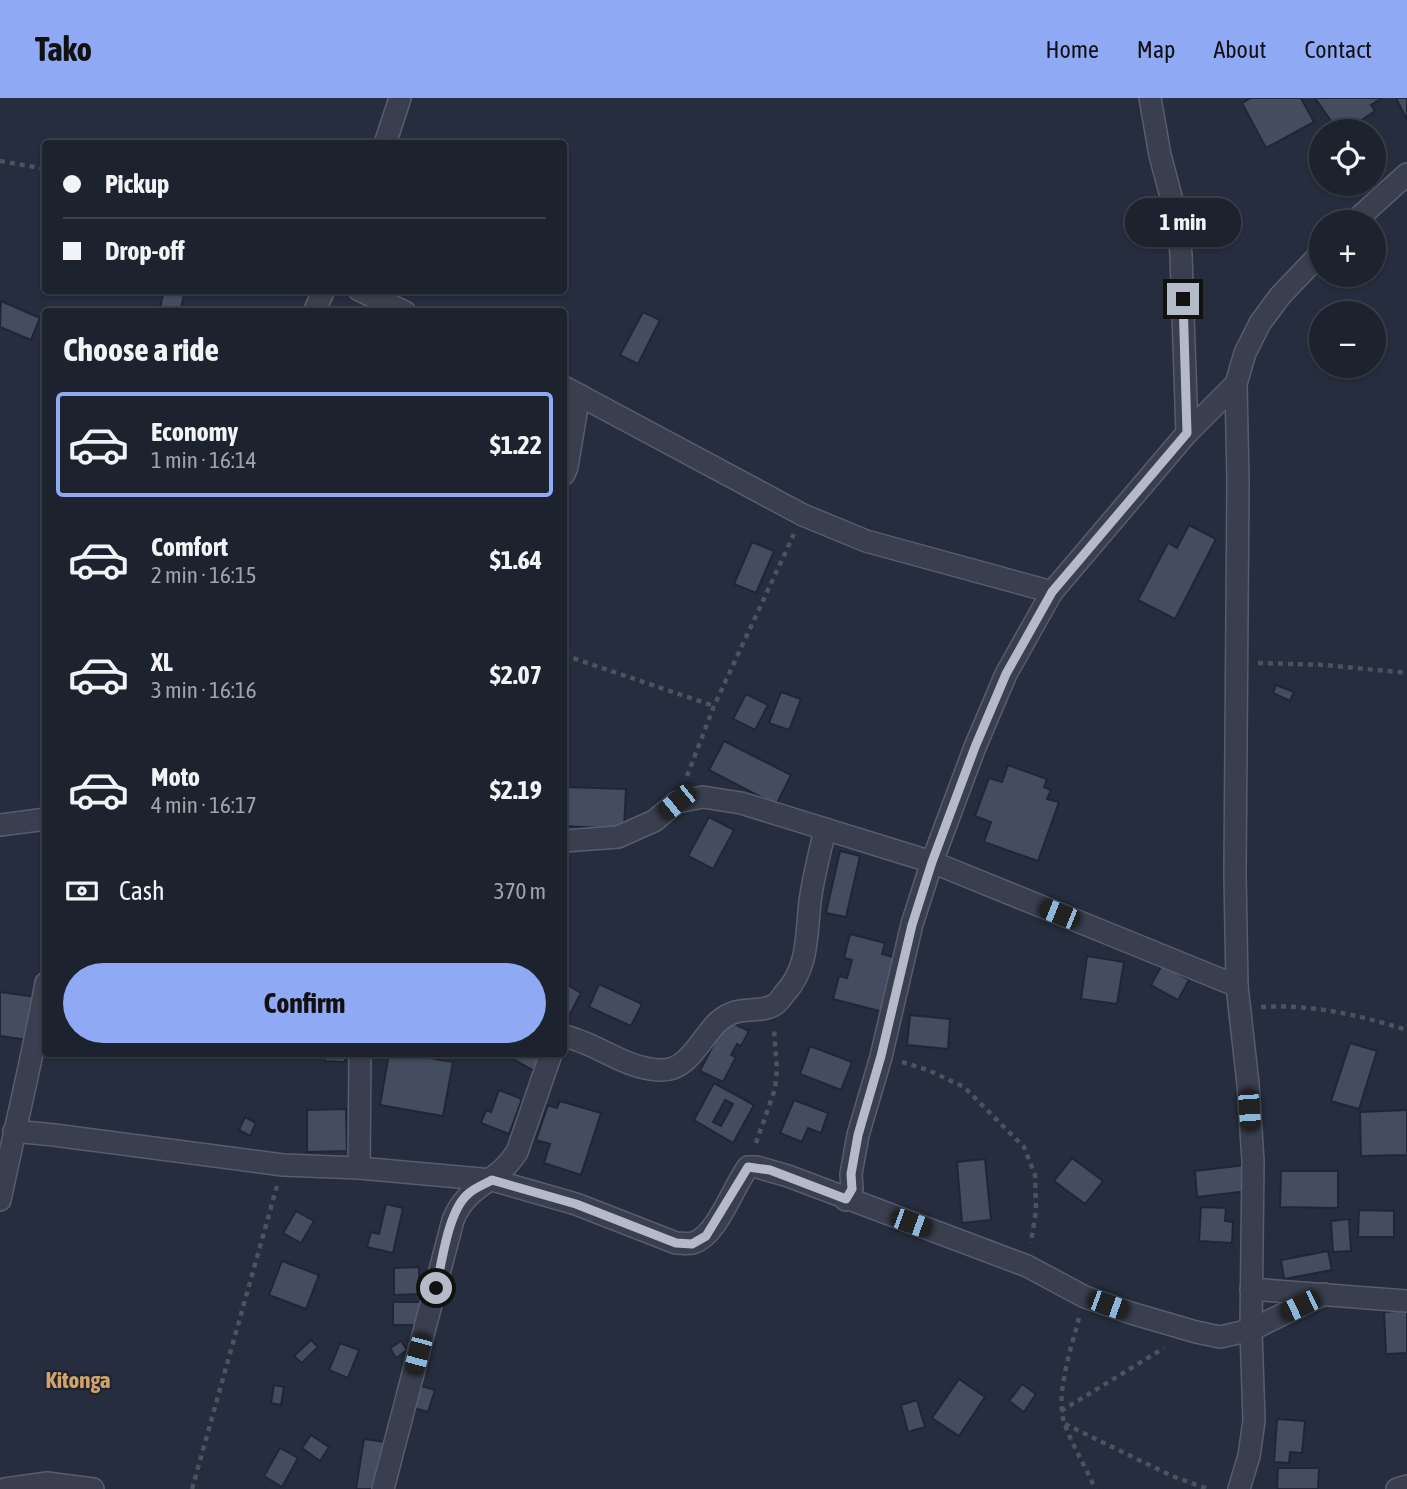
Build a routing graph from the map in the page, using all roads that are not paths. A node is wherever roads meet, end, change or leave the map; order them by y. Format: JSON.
{"nodes":[{"id":1,"x":400,"y":98,"type":"edge"},
{"id":2,"x":1150,"y":98,"type":"edge"},
{"id":3,"x":386,"y":140,"type":"edge"},
{"id":4,"x":1407,"y":174,"type":"edge"},
{"id":5,"x":1367,"y":210,"type":"edge"},
{"id":6,"x":1309,"y":266,"type":"edge"},
{"id":7,"x":367,"y":294,"type":"edge"},
{"id":8,"x":397,"y":308,"type":"edge"},
{"id":9,"x":1236,"y":384,"type":"junction"},
{"id":10,"x":571,"y":391,"type":"edge"},
{"id":11,"x":1187,"y":433,"type":"junction"},
{"id":12,"x":567,"y":467,"type":"edge"},
{"id":13,"x":1052,"y":592,"type":"junction"},
{"id":14,"x":42,"y":820,"type":"edge"},
{"id":15,"x":0,"y":825,"type":"edge"},
{"id":16,"x":825,"y":828,"type":"junction"},
{"id":17,"x":567,"y":841,"type":"edge"},
{"id":18,"x":932,"y":862,"type":"junction"},
{"id":19,"x":1237,"y":986,"type":"junction"},
{"id":20,"x":42,"y":1005,"type":"edge"},
{"id":21,"x":567,"y":1037,"type":"edge"},
{"id":22,"x":360,"y":1057,"type":"edge"},
{"id":23,"x":550,"y":1057,"type":"edge"},
{"id":24,"x":10,"y":1099,"type":"edge"},
{"id":25,"x":14,"y":1131,"type":"junction"},
{"id":26,"x":359,"y":1168,"type":"junction"},
{"id":27,"x":492,"y":1180,"type":"junction"},
{"id":28,"x":846,"y":1199,"type":"junction"},
{"id":29,"x":0,"y":1200,"type":"edge"},
{"id":30,"x":1251,"y":1289,"type":"junction"},
{"id":31,"x":1324,"y":1294,"type":"junction"},
{"id":32,"x":1407,"y":1301,"type":"edge"},
{"id":33,"x":1251,"y":1330,"type":"junction"},
{"id":34,"x":1407,"y":1486,"type":"edge"},
{"id":35,"x":5,"y":1489,"type":"edge"},
{"id":36,"x":93,"y":1489,"type":"edge"},
{"id":37,"x":383,"y":1489,"type":"edge"},
{"id":38,"x":1239,"y":1489,"type":"edge"},
{"id":39,"x":1398,"y":1489,"type":"edge"}],
"edges":[{"from":1,"to":3,"type":"street"},
{"from":2,"to":11,"type":"street"},
{"from":4,"to":5,"type":"street"},
{"from":6,"to":9,"type":"street"},
{"from":7,"to":8,"type":"street"},
{"from":9,"to":11,"type":"street"},
{"from":9,"to":19,"type":"street"},
{"from":10,"to":12,"type":"street"},
{"from":10,"to":13,"type":"street"},
{"from":11,"to":13,"type":"street"},
{"from":13,"to":18,"type":"street"},
{"from":14,"to":15,"type":"street"},
{"from":16,"to":17,"type":"street"},
{"from":16,"to":18,"type":"street"},
{"from":16,"to":21,"type":"street"},
{"from":18,"to":19,"type":"street"},
{"from":18,"to":28,"type":"street"},
{"from":19,"to":30,"type":"street"},
{"from":20,"to":24,"type":"street"},
{"from":22,"to":26,"type":"street"},
{"from":23,"to":27,"type":"street"},
{"from":24,"to":25,"type":"street"},
{"from":25,"to":26,"type":"street"},
{"from":25,"to":29,"type":"street"},
{"from":26,"to":27,"type":"street"},
{"from":27,"to":28,"type":"street"},
{"from":27,"to":37,"type":"street"},
{"from":28,"to":33,"type":"street"},
{"from":30,"to":31,"type":"street"},
{"from":30,"to":33,"type":"street"},
{"from":31,"to":32,"type":"street"},
{"from":31,"to":33,"type":"street"},
{"from":33,"to":38,"type":"street"},
{"from":34,"to":39,"type":"street"},
{"from":35,"to":36,"type":"street"}]}
